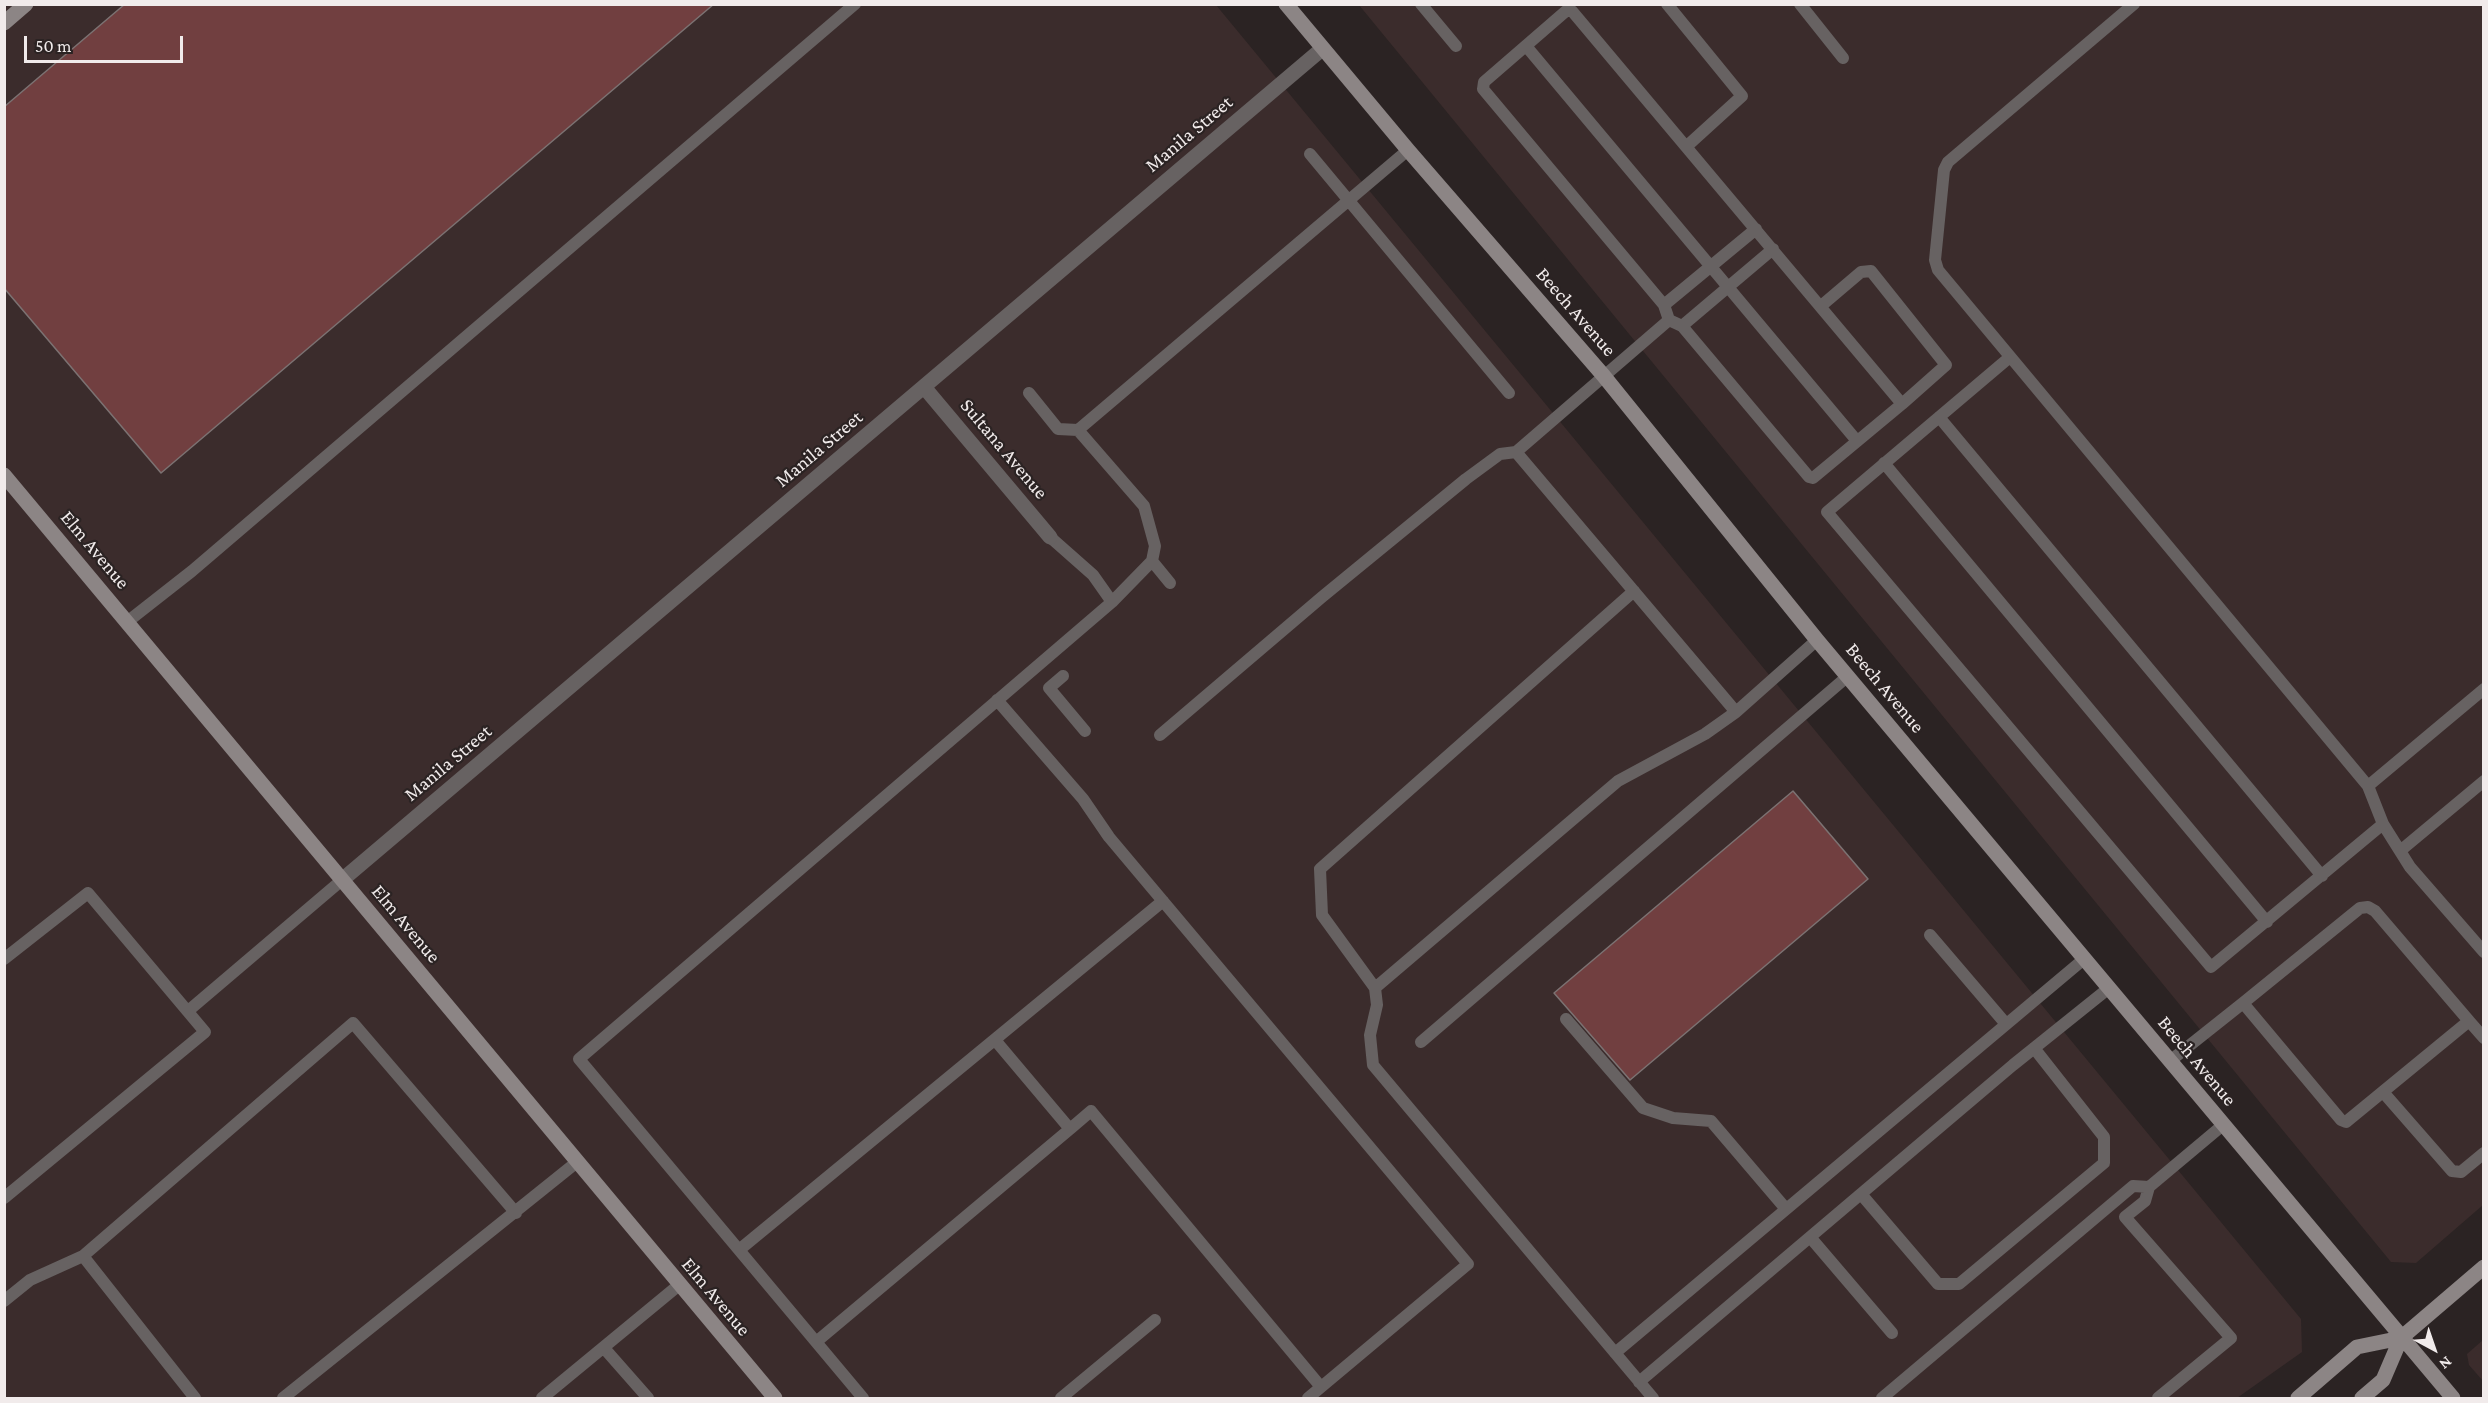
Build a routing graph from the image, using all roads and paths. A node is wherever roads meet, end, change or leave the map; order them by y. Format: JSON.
{"nodes":[{"id":1,"x":26,"y":4,"type":"edge"},
{"id":2,"x":855,"y":4,"type":"edge"},
{"id":3,"x":1286,"y":4,"type":"edge"},
{"id":4,"x":1421,"y":4,"type":"edge"},
{"id":5,"x":1667,"y":4,"type":"edge"},
{"id":6,"x":1800,"y":4,"type":"edge"},
{"id":7,"x":2134,"y":4,"type":"edge"},
{"id":8,"x":4,"y":23,"type":"edge"},
{"id":9,"x":1456,"y":46,"type":"dead end"},
{"id":10,"x":1526,"y":46,"type":"junction"},
{"id":11,"x":1322,"y":48,"type":"junction"},
{"id":12,"x":1843,"y":58,"type":"dead end"},
{"id":13,"x":1687,"y":146,"type":"junction"},
{"id":14,"x":1408,"y":150,"type":"junction"},
{"id":15,"x":1310,"y":154,"type":"dead end"},
{"id":16,"x":1348,"y":200,"type":"junction"},
{"id":17,"x":1756,"y":229,"type":"junction"},
{"id":18,"x":1773,"y":249,"type":"junction"},
{"id":19,"x":1710,"y":266,"type":"junction"},
{"id":20,"x":1728,"y":287,"type":"junction"},
{"id":21,"x":1664,"y":305,"type":"junction"},
{"id":22,"x":1821,"y":306,"type":"junction"},
{"id":23,"x":1670,"y":320,"type":"junction"},
{"id":24,"x":1682,"y":326,"type":"junction"},
{"id":25,"x":2010,"y":357,"type":"junction"},
{"id":26,"x":1603,"y":375,"type":"junction"},
{"id":27,"x":924,"y":387,"type":"junction"},
{"id":28,"x":1029,"y":393,"type":"dead end"},
{"id":29,"x":1509,"y":393,"type":"dead end"},
{"id":30,"x":1902,"y":404,"type":"junction"},
{"id":31,"x":1939,"y":417,"type":"junction"},
{"id":32,"x":1078,"y":430,"type":"junction"},
{"id":33,"x":1857,"y":441,"type":"junction"},
{"id":34,"x":1516,"y":452,"type":"junction"},
{"id":35,"x":1884,"y":463,"type":"junction"},
{"id":36,"x":4,"y":475,"type":"edge"},
{"id":37,"x":1050,"y":537,"type":"joint"},
{"id":38,"x":1152,"y":561,"type":"junction"},
{"id":39,"x":1170,"y":583,"type":"dead end"},
{"id":40,"x":1634,"y":591,"type":"junction"},
{"id":41,"x":1112,"y":602,"type":"junction"},
{"id":42,"x":127,"y":622,"type":"junction"},
{"id":43,"x":1817,"y":640,"type":"junction"},
{"id":44,"x":1064,"y":676,"type":"dead end"},
{"id":45,"x":1848,"y":676,"type":"junction"},
{"id":46,"x":2484,"y":689,"type":"edge"},
{"id":47,"x":998,"y":700,"type":"junction"},
{"id":48,"x":1737,"y":712,"type":"junction"},
{"id":49,"x":1085,"y":731,"type":"dead end"},
{"id":50,"x":1160,"y":735,"type":"dead end"},
{"id":51,"x":2484,"y":781,"type":"edge"},
{"id":52,"x":2368,"y":786,"type":"junction"},
{"id":53,"x":2384,"y":824,"type":"junction"},
{"id":54,"x":2400,"y":851,"type":"junction"},
{"id":55,"x":2322,"y":876,"type":"junction"},
{"id":56,"x":342,"y":880,"type":"junction"},
{"id":57,"x":1163,"y":901,"type":"junction"},
{"id":58,"x":2267,"y":922,"type":"junction"},
{"id":59,"x":1930,"y":935,"type":"dead end"},
{"id":60,"x":2484,"y":952,"type":"edge"},
{"id":61,"x":4,"y":959,"type":"edge"},
{"id":62,"x":2084,"y":959,"type":"junction"},
{"id":63,"x":1375,"y":988,"type":"junction"},
{"id":64,"x":2109,"y":988,"type":"junction"},
{"id":65,"x":2243,"y":1003,"type":"junction"},
{"id":66,"x":188,"y":1011,"type":"junction"},
{"id":67,"x":1566,"y":1018,"type":"dead end"},
{"id":68,"x":2469,"y":1022,"type":"junction"},
{"id":69,"x":2006,"y":1024,"type":"junction"},
{"id":70,"x":2484,"y":1038,"type":"edge"},
{"id":71,"x":995,"y":1040,"type":"junction"},
{"id":72,"x":1421,"y":1042,"type":"dead end"},
{"id":73,"x":2034,"y":1048,"type":"junction"},
{"id":74,"x":2170,"y":1061,"type":"junction"},
{"id":75,"x":2383,"y":1092,"type":"junction"},
{"id":76,"x":2223,"y":1125,"type":"junction"},
{"id":77,"x":1070,"y":1129,"type":"junction"},
{"id":78,"x":2484,"y":1153,"type":"edge"},
{"id":79,"x":577,"y":1162,"type":"junction"},
{"id":80,"x":2149,"y":1187,"type":"junction"},
{"id":81,"x":1861,"y":1194,"type":"junction"},
{"id":82,"x":4,"y":1198,"type":"edge"},
{"id":83,"x":1786,"y":1209,"type":"junction"},
{"id":84,"x":516,"y":1213,"type":"junction"},
{"id":85,"x":1810,"y":1237,"type":"junction"},
{"id":86,"x":739,"y":1250,"type":"junction"},
{"id":87,"x":83,"y":1256,"type":"junction"},
{"id":88,"x":2484,"y":1267,"type":"edge"},
{"id":89,"x":679,"y":1285,"type":"junction"},
{"id":90,"x":4,"y":1301,"type":"edge"},
{"id":91,"x":1155,"y":1320,"type":"dead end"},
{"id":92,"x":1892,"y":1333,"type":"dead end"},
{"id":93,"x":2401,"y":1338,"type":"junction"},
{"id":94,"x":816,"y":1342,"type":"junction"},
{"id":95,"x":604,"y":1348,"type":"junction"},
{"id":96,"x":1615,"y":1353,"type":"junction"},
{"id":97,"x":1639,"y":1382,"type":"junction"},
{"id":98,"x":1321,"y":1387,"type":"junction"},
{"id":99,"x":195,"y":1398,"type":"edge"},
{"id":100,"x":283,"y":1398,"type":"edge"},
{"id":101,"x":542,"y":1398,"type":"edge"},
{"id":102,"x":648,"y":1398,"type":"edge"},
{"id":103,"x":775,"y":1398,"type":"edge"},
{"id":104,"x":863,"y":1398,"type":"edge"},
{"id":105,"x":1061,"y":1398,"type":"edge"},
{"id":106,"x":1308,"y":1398,"type":"edge"},
{"id":107,"x":1653,"y":1398,"type":"edge"},
{"id":108,"x":1882,"y":1398,"type":"edge"},
{"id":109,"x":2158,"y":1398,"type":"edge"},
{"id":110,"x":2298,"y":1398,"type":"edge"},
{"id":111,"x":2361,"y":1398,"type":"edge"},
{"id":112,"x":2453,"y":1398,"type":"edge"}],
"edges":[{"from":1,"to":8,"type":"main road"},
{"from":2,"to":42,"type":"lane"},
{"from":3,"to":11,"type":"main road","name":"Beech Avenue"},
{"from":4,"to":9,"type":"lane"},
{"from":5,"to":13,"type":"lane"},
{"from":6,"to":12,"type":"lane"},
{"from":7,"to":25,"type":"lane"},
{"from":10,"to":13,"type":"lane"},
{"from":10,"to":19,"type":"lane"},
{"from":10,"to":21,"type":"lane"},
{"from":11,"to":14,"type":"main road","name":"Beech Avenue"},
{"from":11,"to":27,"type":"street","name":"Manila Street"},
{"from":13,"to":17,"type":"lane"},
{"from":14,"to":16,"type":"lane"},
{"from":14,"to":26,"type":"main road","name":"Beech Avenue"},
{"from":15,"to":16,"type":"lane"},
{"from":16,"to":29,"type":"lane"},
{"from":16,"to":32,"type":"lane"},
{"from":17,"to":18,"type":"lane"},
{"from":17,"to":19,"type":"lane"},
{"from":18,"to":20,"type":"lane"},
{"from":18,"to":22,"type":"lane"},
{"from":19,"to":20,"type":"lane"},
{"from":19,"to":21,"type":"lane"},
{"from":20,"to":24,"type":"lane"},
{"from":20,"to":33,"type":"lane"},
{"from":21,"to":23,"type":"lane"},
{"from":22,"to":30,"type":"lane"},
{"from":22,"to":30,"type":"lane"},
{"from":23,"to":24,"type":"lane"},
{"from":23,"to":26,"type":"lane"},
{"from":24,"to":33,"type":"lane"},
{"from":25,"to":31,"type":"lane"},
{"from":25,"to":52,"type":"lane"},
{"from":26,"to":34,"type":"lane"},
{"from":26,"to":43,"type":"main road","name":"Beech Avenue"},
{"from":27,"to":37,"type":"street","name":"Sultana Avenue"},
{"from":27,"to":56,"type":"street","name":"Manila Street"},
{"from":28,"to":32,"type":"lane"},
{"from":30,"to":33,"type":"lane"},
{"from":31,"to":35,"type":"lane"},
{"from":31,"to":55,"type":"lane"},
{"from":32,"to":38,"type":"lane"},
{"from":34,"to":40,"type":"lane"},
{"from":34,"to":50,"type":"lane"},
{"from":35,"to":58,"type":"lane"},
{"from":35,"to":58,"type":"lane"},
{"from":36,"to":42,"type":"main road","name":"Elm Avenue"},
{"from":37,"to":41,"type":"lane"},
{"from":38,"to":39,"type":"lane"},
{"from":38,"to":41,"type":"lane"},
{"from":40,"to":48,"type":"lane"},
{"from":40,"to":63,"type":"lane"},
{"from":41,"to":47,"type":"lane"},
{"from":42,"to":56,"type":"main road","name":"Elm Avenue"},
{"from":43,"to":45,"type":"main road","name":"Beech Avenue"},
{"from":43,"to":48,"type":"lane"},
{"from":44,"to":49,"type":"lane"},
{"from":45,"to":62,"type":"main road","name":"Beech Avenue"},
{"from":45,"to":72,"type":"lane"},
{"from":46,"to":52,"type":"lane"},
{"from":47,"to":57,"type":"lane"},
{"from":47,"to":86,"type":"lane"},
{"from":48,"to":63,"type":"lane"},
{"from":51,"to":54,"type":"lane"},
{"from":52,"to":53,"type":"lane"},
{"from":53,"to":54,"type":"lane"},
{"from":53,"to":55,"type":"lane"},
{"from":54,"to":60,"type":"lane"},
{"from":55,"to":58,"type":"lane"},
{"from":56,"to":66,"type":"lane"},
{"from":56,"to":79,"type":"main road","name":"Elm Avenue"},
{"from":57,"to":71,"type":"lane"},
{"from":57,"to":98,"type":"lane"},
{"from":59,"to":69,"type":"lane"},
{"from":61,"to":66,"type":"lane"},
{"from":62,"to":64,"type":"main road","name":"Beech Avenue"},
{"from":62,"to":69,"type":"lane"},
{"from":63,"to":96,"type":"lane"},
{"from":64,"to":73,"type":"lane"},
{"from":64,"to":74,"type":"main road","name":"Beech Avenue"},
{"from":65,"to":68,"type":"lane"},
{"from":65,"to":74,"type":"lane"},
{"from":65,"to":75,"type":"lane"},
{"from":66,"to":82,"type":"lane"},
{"from":67,"to":83,"type":"lane"},
{"from":68,"to":70,"type":"lane"},
{"from":68,"to":75,"type":"lane"},
{"from":69,"to":83,"type":"lane"},
{"from":71,"to":77,"type":"lane"},
{"from":71,"to":86,"type":"lane"},
{"from":73,"to":81,"type":"lane"},
{"from":73,"to":81,"type":"lane"},
{"from":74,"to":76,"type":"main road","name":"Beech Avenue"},
{"from":75,"to":78,"type":"lane"},
{"from":76,"to":80,"type":"lane"},
{"from":76,"to":93,"type":"main road","name":"Beech Avenue"},
{"from":77,"to":94,"type":"lane"},
{"from":77,"to":98,"type":"lane"},
{"from":79,"to":84,"type":"lane"},
{"from":79,"to":89,"type":"main road","name":"Elm Avenue"},
{"from":80,"to":108,"type":"lane"},
{"from":80,"to":109,"type":"lane"},
{"from":81,"to":85,"type":"lane"},
{"from":83,"to":96,"type":"lane"},
{"from":84,"to":87,"type":"lane"},
{"from":84,"to":100,"type":"lane"},
{"from":85,"to":92,"type":"lane"},
{"from":85,"to":97,"type":"lane"},
{"from":86,"to":94,"type":"lane"},
{"from":87,"to":90,"type":"lane"},
{"from":87,"to":99,"type":"lane"},
{"from":88,"to":93,"type":"main road"},
{"from":89,"to":95,"type":"lane"},
{"from":89,"to":103,"type":"main road","name":"Elm Avenue"},
{"from":91,"to":105,"type":"lane"},
{"from":93,"to":110,"type":"main road"},
{"from":93,"to":111,"type":"main road"},
{"from":93,"to":112,"type":"main road","name":"Beech Avenue"},
{"from":94,"to":104,"type":"lane"},
{"from":95,"to":101,"type":"lane"},
{"from":95,"to":102,"type":"lane"},
{"from":96,"to":97,"type":"lane"},
{"from":97,"to":107,"type":"lane"},
{"from":98,"to":106,"type":"lane"}]}
